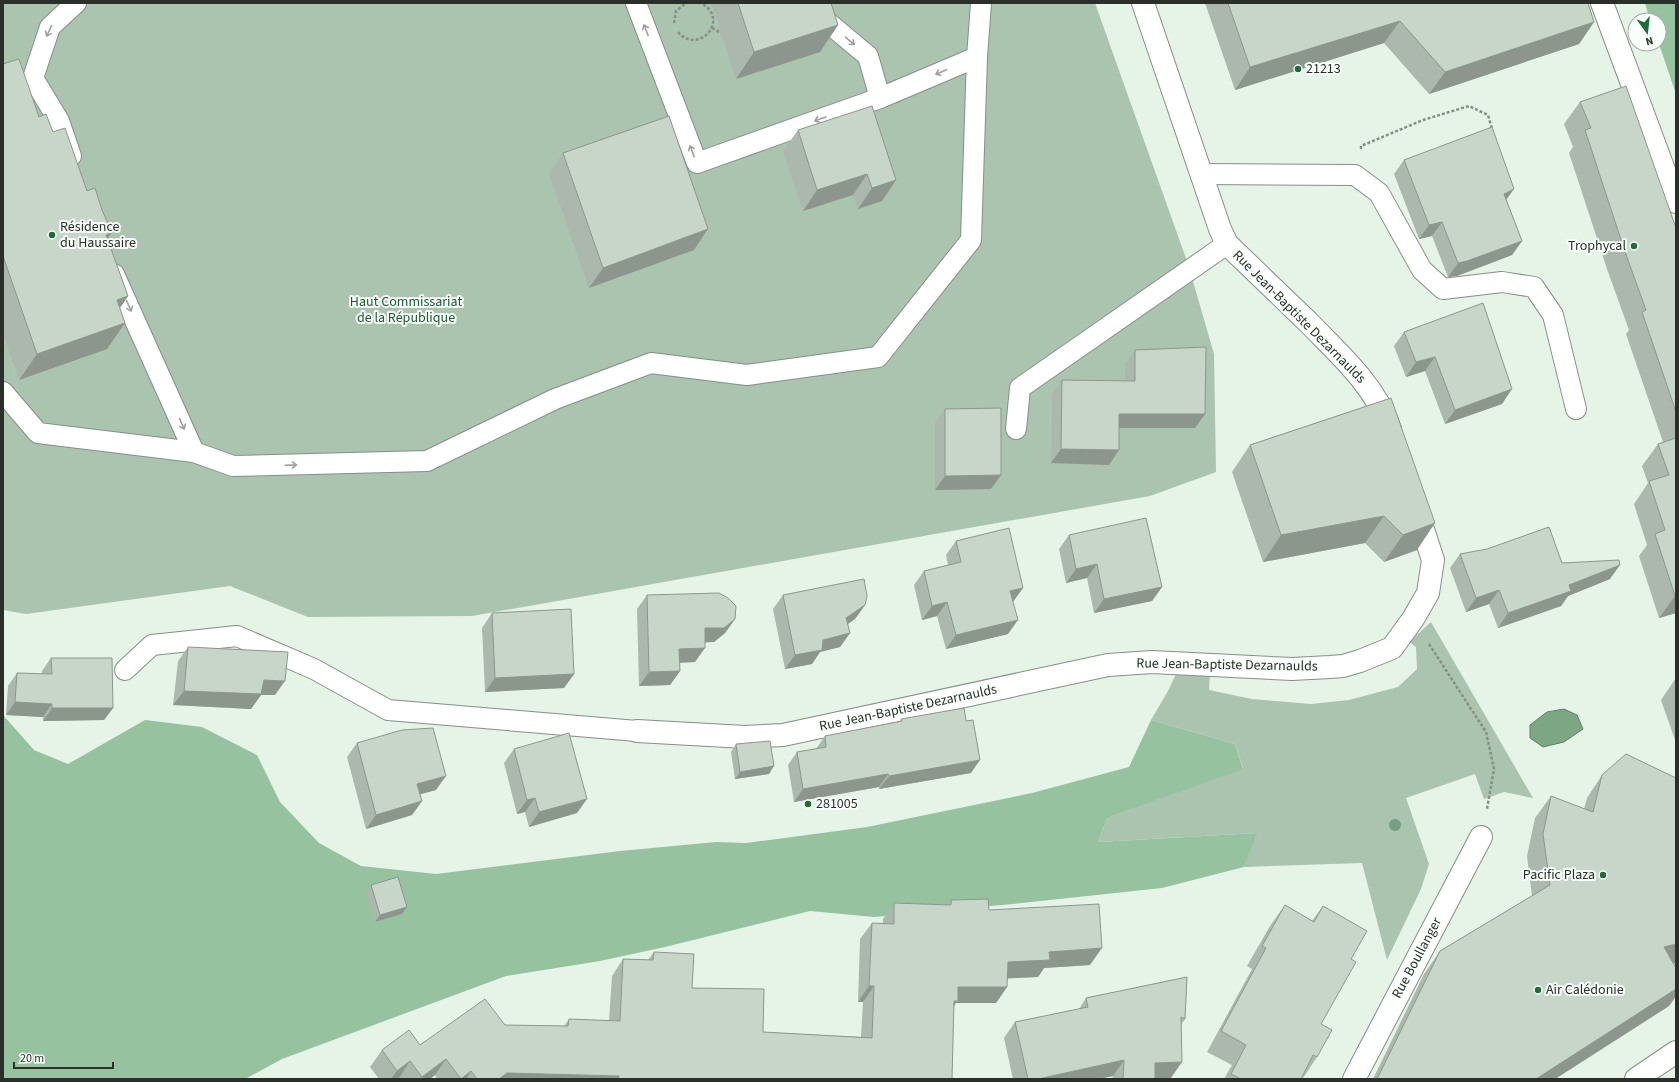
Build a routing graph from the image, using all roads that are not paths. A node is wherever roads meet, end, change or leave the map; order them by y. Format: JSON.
{"nodes":[{"id":1,"x":76,"y":3,"type":"edge"},
{"id":2,"x":636,"y":3,"type":"edge"},
{"id":3,"x":981,"y":3,"type":"edge"},
{"id":4,"x":1143,"y":3,"type":"edge"},
{"id":5,"x":1602,"y":3,"type":"edge"},
{"id":6,"x":820,"y":16,"type":"edge"},
{"id":7,"x":977,"y":57,"type":"junction"},
{"id":8,"x":880,"y":98,"type":"junction"},
{"id":9,"x":76,"y":172,"type":"edge"},
{"id":10,"x":1202,"y":174,"type":"junction"},
{"id":11,"x":1676,"y":202,"type":"edge"},
{"id":12,"x":1227,"y":244,"type":"junction"},
{"id":13,"x":108,"y":259,"type":"edge"},
{"id":14,"x":3,"y":392,"type":"edge"},
{"id":15,"x":1576,"y":409,"type":"dead end"},
{"id":16,"x":1016,"y":429,"type":"dead end"},
{"id":17,"x":1397,"y":449,"type":"edge"},
{"id":18,"x":194,"y":452,"type":"junction"},
{"id":19,"x":1409,"y":486,"type":"edge"},
{"id":20,"x":125,"y":670,"type":"dead end"},
{"id":21,"x":637,"y":731,"type":"joint"},
{"id":22,"x":1481,"y":837,"type":"road end"},
{"id":23,"x":1676,"y":1052,"type":"edge"},
{"id":24,"x":1676,"y":1064,"type":"edge"},
{"id":25,"x":1354,"y":1079,"type":"edge"},
{"id":26,"x":1636,"y":1079,"type":"edge"},
{"id":27,"x":1646,"y":1079,"type":"edge"}],
"edges":[{"from":1,"to":9,"type":"lane","one_way":true},
{"from":8,"to":2,"type":"lane","one_way":true},
{"from":3,"to":7,"type":"lane"},
{"from":4,"to":10,"type":"street","name":"Rue Jean-Baptiste Dezarnaulds"},
{"from":5,"to":11,"type":"street"},
{"from":6,"to":8,"type":"lane","one_way":true},
{"from":7,"to":8,"type":"lane","one_way":true},
{"from":18,"to":7,"type":"lane","one_way":true},
{"from":10,"to":12,"type":"street","name":"Rue Jean-Baptiste Dezarnaulds"},
{"from":10,"to":15,"type":"lane"},
{"from":12,"to":16,"type":"lane"},
{"from":12,"to":17,"type":"street","name":"Rue Jean-Baptiste Dezarnaulds"},
{"from":13,"to":18,"type":"lane","one_way":true},
{"from":14,"to":18,"type":"lane"},
{"from":19,"to":21,"type":"street","name":"Rue Jean-Baptiste Dezarnaulds"},
{"from":20,"to":21,"type":"lane"},
{"from":22,"to":25,"type":"street","name":"Rue Boullanger"},
{"from":23,"to":26,"type":"street"},
{"from":24,"to":27,"type":"street"}]}
